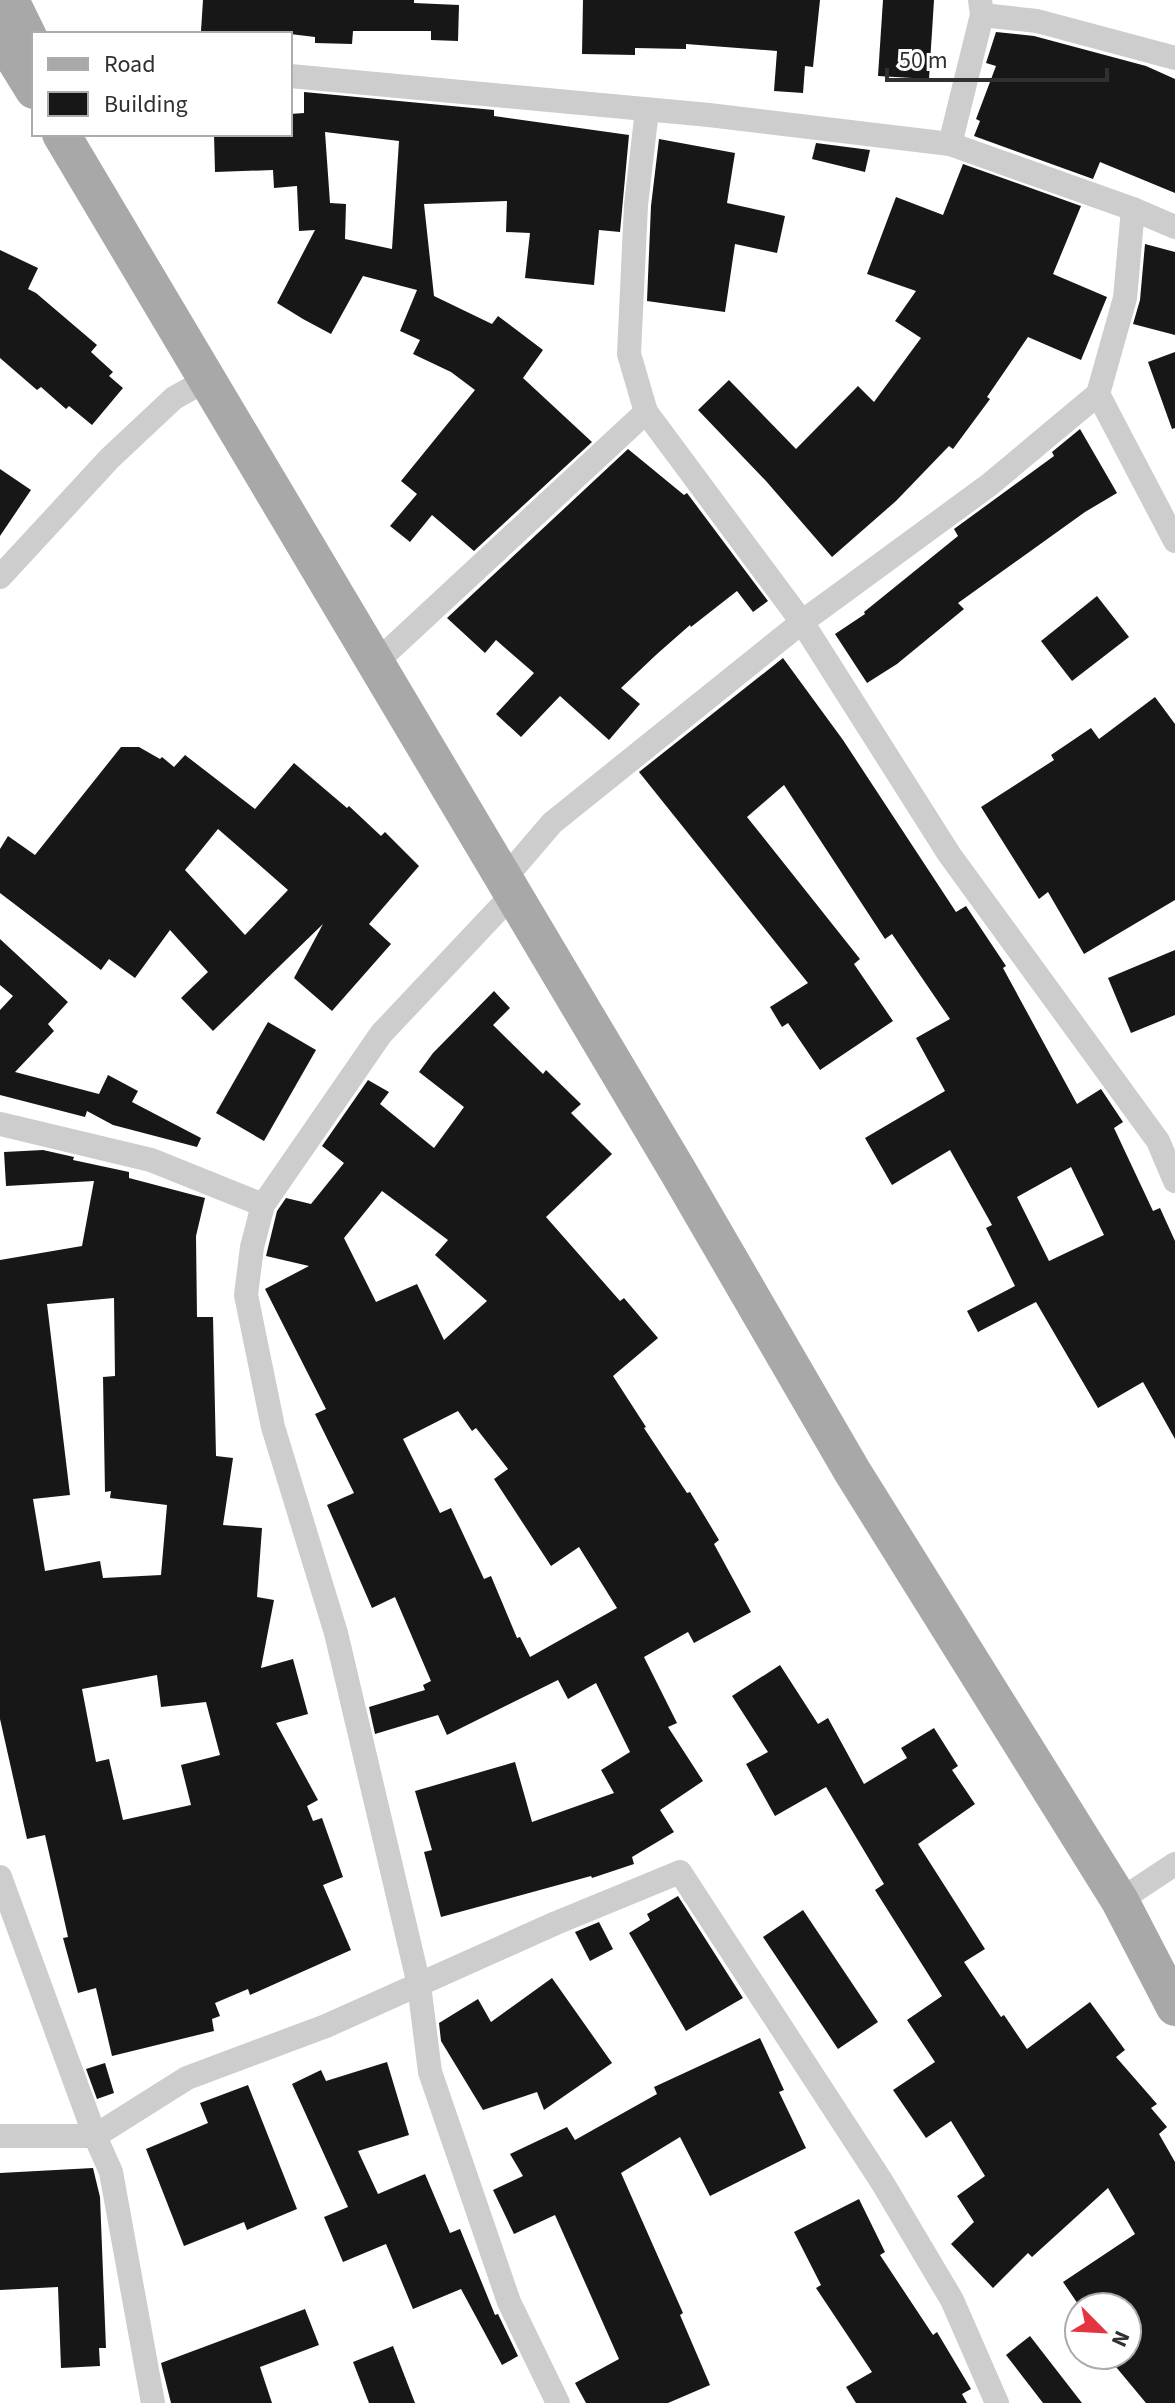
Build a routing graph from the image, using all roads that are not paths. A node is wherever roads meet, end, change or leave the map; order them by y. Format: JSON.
{"nodes":[{"id":1,"x":10,"y":0,"type":"edge"},
{"id":2,"x":981,"y":8,"type":"edge"},
{"id":3,"x":0,"y":35,"type":"edge"},
{"id":4,"x":32,"y":45,"type":"edge"},
{"id":5,"x":1175,"y":58,"type":"edge"},
{"id":6,"x":292,"y":76,"type":"edge"},
{"id":7,"x":32,"y":87,"type":"edge"},
{"id":8,"x":647,"y":110,"type":"junction"},
{"id":9,"x":62,"y":136,"type":"edge"},
{"id":10,"x":83,"y":136,"type":"edge"},
{"id":11,"x":950,"y":144,"type":"junction"},
{"id":12,"x":1133,"y":209,"type":"junction"},
{"id":13,"x":1175,"y":227,"type":"edge"},
{"id":14,"x":208,"y":379,"type":"junction"},
{"id":15,"x":1098,"y":394,"type":"junction"},
{"id":16,"x":646,"y":412,"type":"junction"},
{"id":17,"x":1175,"y":541,"type":"edge"},
{"id":18,"x":0,"y":577,"type":"edge"},
{"id":19,"x":802,"y":622,"type":"junction"},
{"id":20,"x":384,"y":655,"type":"junction"},
{"id":21,"x":512,"y":882,"type":"junction"},
{"id":22,"x":0,"y":1124,"type":"edge"},
{"id":23,"x":1175,"y":1181,"type":"edge"},
{"id":24,"x":263,"y":1205,"type":"junction"},
{"id":25,"x":776,"y":1322,"type":"junction"},
{"id":26,"x":1175,"y":1864,"type":"edge"},
{"id":27,"x":0,"y":1877,"type":"edge"},
{"id":28,"x":1131,"y":1893,"type":"junction"},
{"id":29,"x":1175,"y":1977,"type":"edge"},
{"id":30,"x":419,"y":1985,"type":"junction"},
{"id":31,"x":1175,"y":2007,"type":"edge"},
{"id":32,"x":0,"y":2136,"type":"edge"},
{"id":33,"x":95,"y":2136,"type":"junction"},
{"id":34,"x":153,"y":2403,"type":"edge"},
{"id":35,"x":558,"y":2403,"type":"edge"},
{"id":36,"x":997,"y":2403,"type":"edge"}],
"edges":[{"from":1,"to":4,"type":"main road"},
{"from":2,"to":5,"type":"street"},
{"from":2,"to":11,"type":"street"},
{"from":3,"to":7,"type":"main road"},
{"from":6,"to":8,"type":"street"},
{"from":8,"to":11,"type":"street"},
{"from":8,"to":16,"type":"street"},
{"from":9,"to":14,"type":"main road"},
{"from":10,"to":20,"type":"main road"},
{"from":11,"to":12,"type":"street"},
{"from":12,"to":13,"type":"street"},
{"from":12,"to":15,"type":"street"},
{"from":14,"to":18,"type":"street"},
{"from":14,"to":21,"type":"main road"},
{"from":15,"to":17,"type":"street"},
{"from":15,"to":19,"type":"street"},
{"from":16,"to":19,"type":"street"},
{"from":16,"to":20,"type":"street"},
{"from":19,"to":21,"type":"street"},
{"from":19,"to":23,"type":"street"},
{"from":20,"to":21,"type":"main road"},
{"from":21,"to":24,"type":"street"},
{"from":21,"to":25,"type":"main road"},
{"from":22,"to":24,"type":"street"},
{"from":24,"to":30,"type":"street"},
{"from":25,"to":28,"type":"main road"},
{"from":25,"to":31,"type":"main road"},
{"from":26,"to":28,"type":"street"},
{"from":27,"to":33,"type":"street"},
{"from":28,"to":29,"type":"main road"},
{"from":30,"to":33,"type":"street"},
{"from":30,"to":35,"type":"street"},
{"from":30,"to":36,"type":"street"},
{"from":32,"to":33,"type":"street"},
{"from":33,"to":34,"type":"street"}]}
